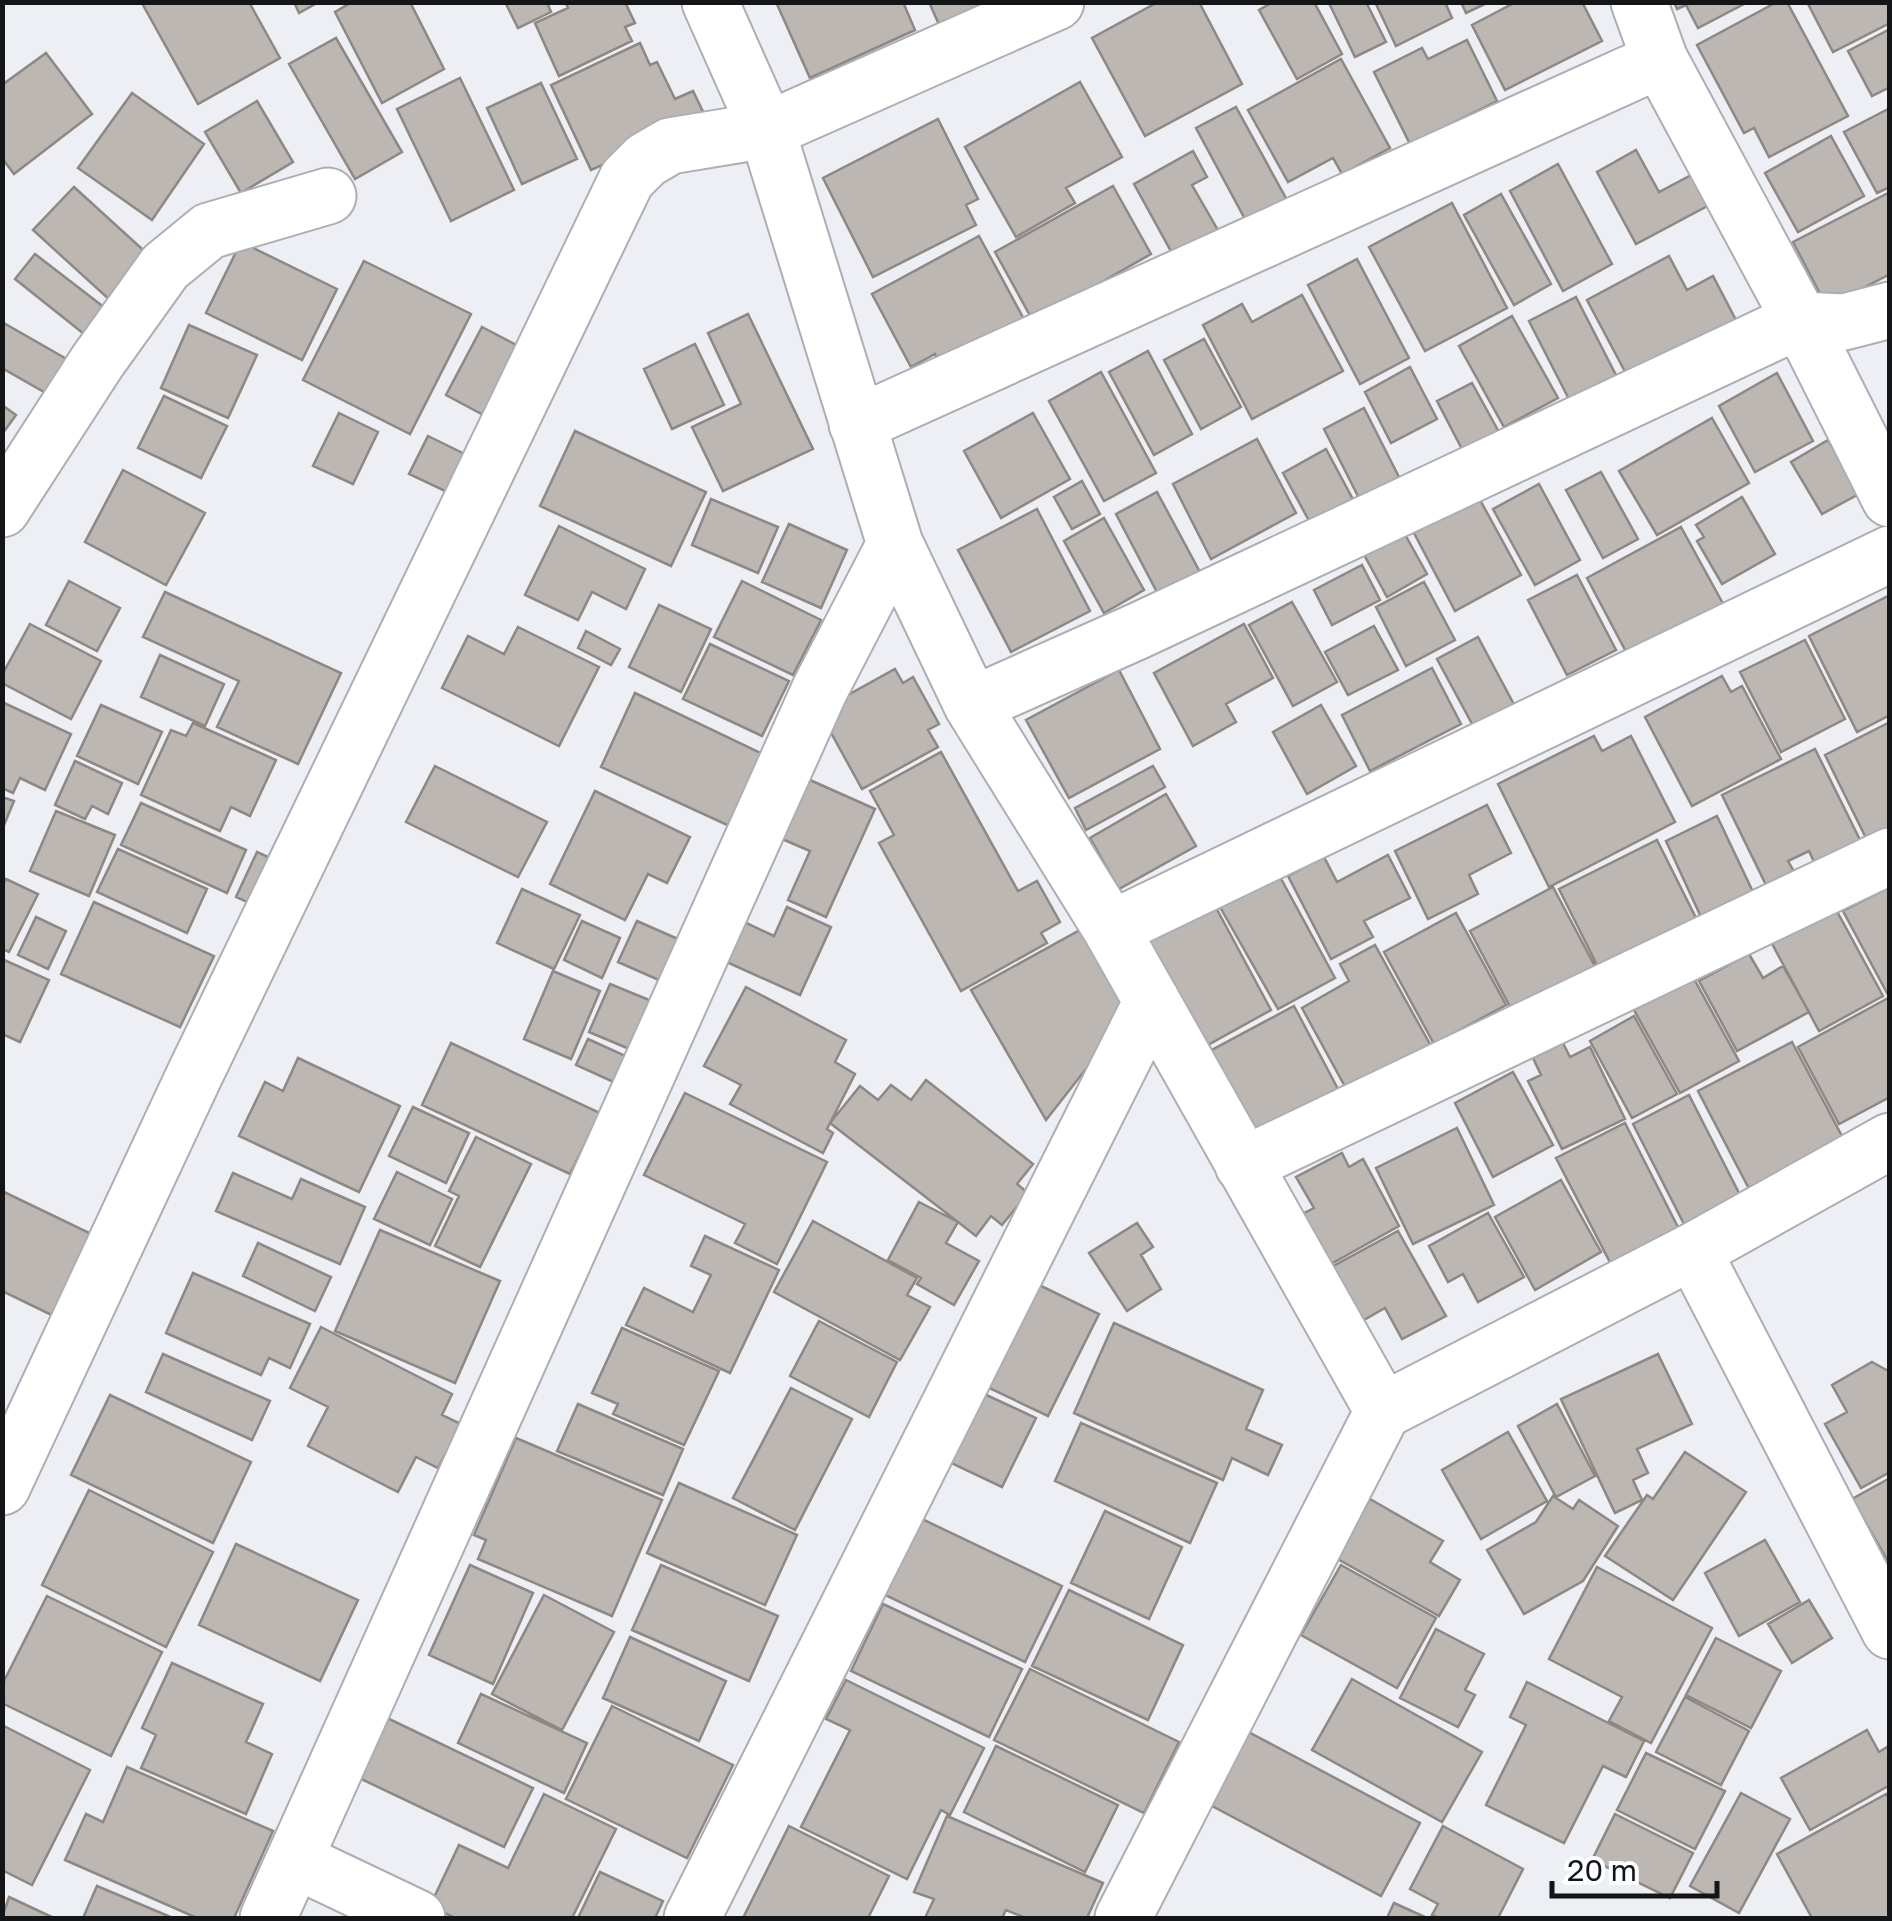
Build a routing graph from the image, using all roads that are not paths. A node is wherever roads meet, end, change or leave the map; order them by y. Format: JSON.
{"nodes":[{"id":1,"x":710,"y":2,"type":"edge"},
{"id":2,"x":1056,"y":2,"type":"edge"},
{"id":3,"x":1638,"y":2,"type":"edge"},
{"id":4,"x":1660,"y":60,"type":"junction"},
{"id":5,"x":767,"y":130,"type":"junction"},
{"id":6,"x":328,"y":196,"type":"dead end"},
{"id":7,"x":1890,"y":310,"type":"edge"},
{"id":8,"x":1800,"y":320,"type":"junction"},
{"id":9,"x":857,"y":424,"type":"junction"},
{"id":10,"x":1890,"y":499,"type":"edge"},
{"id":11,"x":2,"y":509,"type":"edge"},
{"id":12,"x":894,"y":544,"type":"junction"},
{"id":13,"x":1890,"y":554,"type":"edge"},
{"id":14,"x":972,"y":706,"type":"junction"},
{"id":15,"x":1890,"y":856,"type":"edge"},
{"id":16,"x":1111,"y":929,"type":"junction"},
{"id":17,"x":1152,"y":1002,"type":"junction"},
{"id":18,"x":1890,"y":1141,"type":"edge"},
{"id":19,"x":1243,"y":1166,"type":"junction"},
{"id":20,"x":1693,"y":1251,"type":"junction"},
{"id":21,"x":1383,"y":1411,"type":"junction"},
{"id":22,"x":2,"y":1487,"type":"edge"},
{"id":23,"x":1890,"y":1631,"type":"edge"},
{"id":24,"x":295,"y":1860,"type":"junction"},
{"id":25,"x":268,"y":1918,"type":"edge"},
{"id":26,"x":417,"y":1918,"type":"edge"},
{"id":27,"x":692,"y":1918,"type":"edge"},
{"id":28,"x":1123,"y":1918,"type":"edge"}],
"edges":[{"from":1,"to":5,"type":"street"},
{"from":2,"to":5,"type":"street"},
{"from":3,"to":4,"type":"street"},
{"from":4,"to":8,"type":"street"},
{"from":4,"to":9,"type":"street"},
{"from":5,"to":9,"type":"street"},
{"from":5,"to":22,"type":"street"},
{"from":6,"to":11,"type":"street"},
{"from":7,"to":8,"type":"street"},
{"from":8,"to":10,"type":"street"},
{"from":8,"to":14,"type":"street"},
{"from":9,"to":12,"type":"street"},
{"from":12,"to":14,"type":"street"},
{"from":12,"to":24,"type":"street"},
{"from":13,"to":16,"type":"street"},
{"from":14,"to":16,"type":"street"},
{"from":15,"to":19,"type":"street"},
{"from":16,"to":17,"type":"street"},
{"from":17,"to":19,"type":"street"},
{"from":17,"to":27,"type":"street"},
{"from":18,"to":20,"type":"street"},
{"from":19,"to":21,"type":"street"},
{"from":20,"to":21,"type":"street"},
{"from":20,"to":23,"type":"street"},
{"from":21,"to":28,"type":"street"},
{"from":24,"to":25,"type":"street"},
{"from":24,"to":26,"type":"street"}]}
